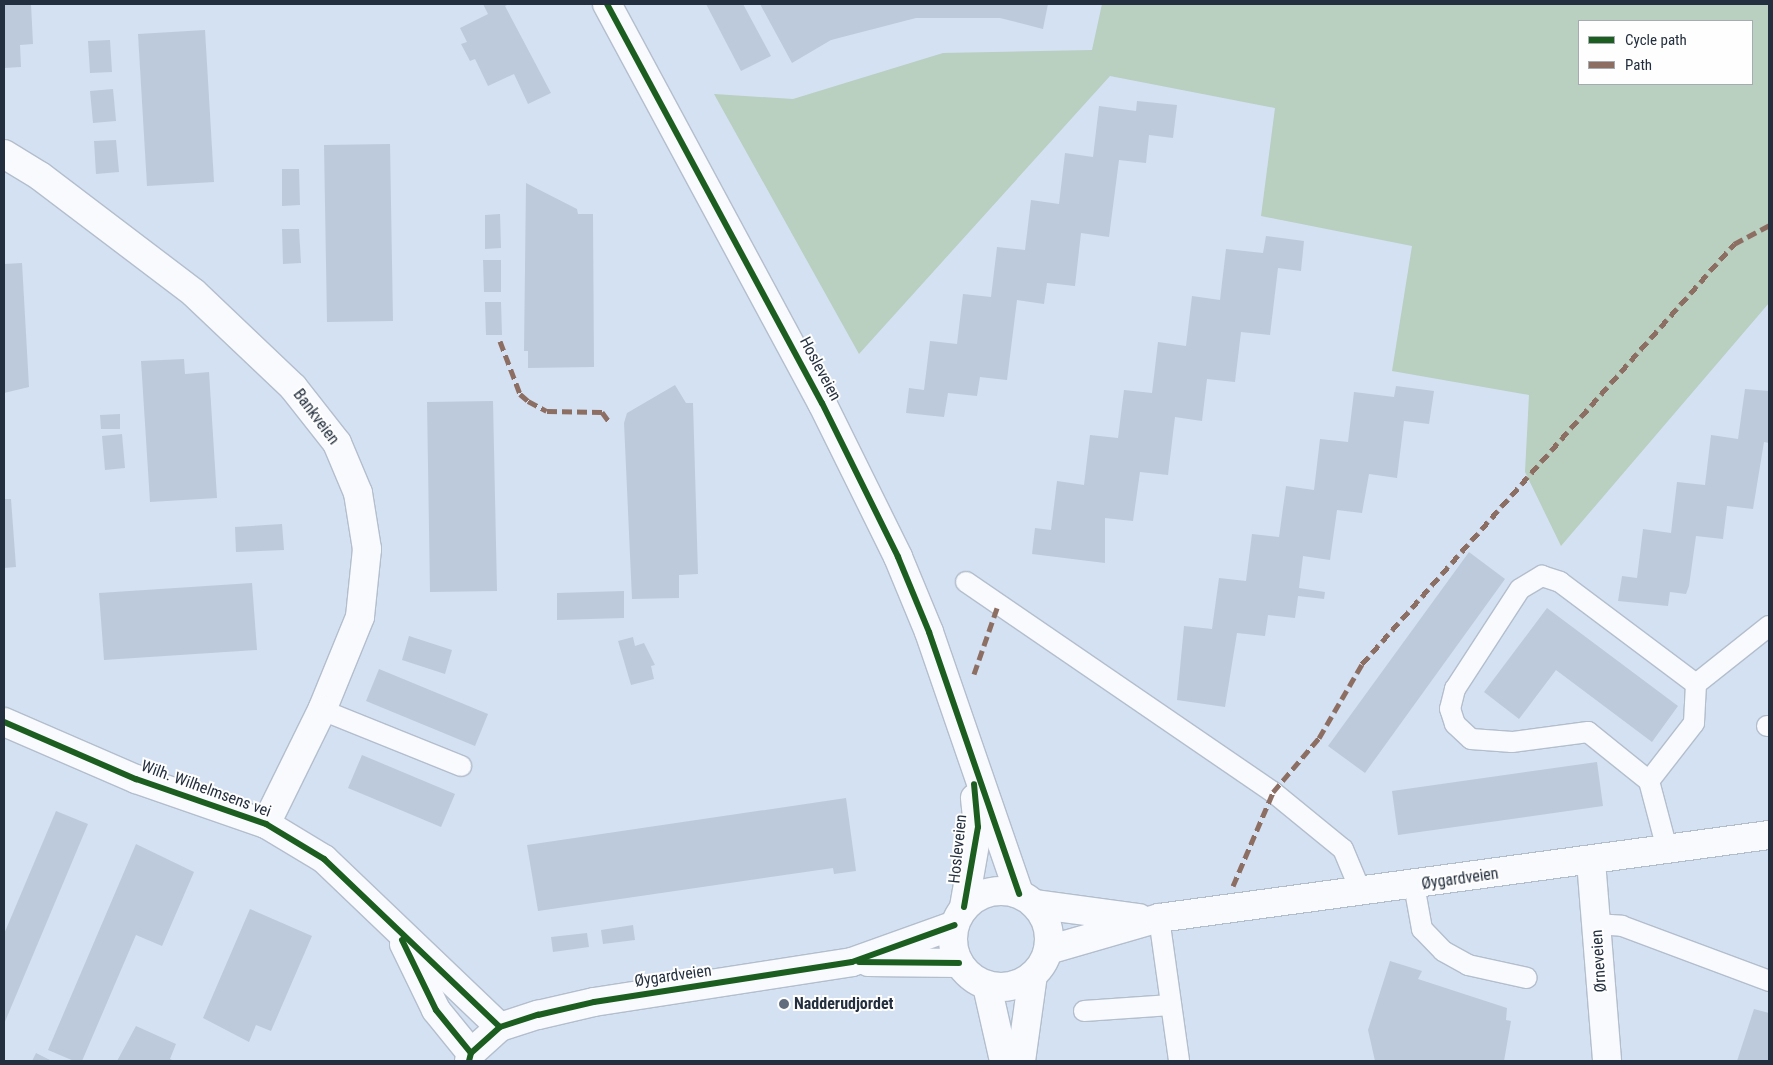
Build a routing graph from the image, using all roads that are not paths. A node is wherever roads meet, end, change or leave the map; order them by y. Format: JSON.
{"nodes":[{"id":1,"x":607,"y":4,"type":"edge"},
{"id":2,"x":4,"y":154,"type":"edge"},
{"id":3,"x":966,"y":582,"type":"dead end"},
{"id":4,"x":1769,"y":626,"type":"edge"},
{"id":5,"x":1696,"y":684,"type":"junction"},
{"id":6,"x":322,"y":710,"type":"junction"},
{"id":7,"x":4,"y":722,"type":"edge"},
{"id":8,"x":973,"y":764,"type":"junction"},
{"id":9,"x":461,"y":766,"type":"dead end"},
{"id":10,"x":1649,"y":781,"type":"junction"},
{"id":11,"x":266,"y":824,"type":"junction"},
{"id":12,"x":1769,"y":835,"type":"edge"},
{"id":13,"x":1667,"y":849,"type":"junction"},
{"id":14,"x":1591,"y":861,"type":"junction"},
{"id":15,"x":1414,"y":885,"type":"junction"},
{"id":16,"x":1361,"y":892,"type":"junction"},
{"id":17,"x":1026,"y":899,"type":"junction"},
{"id":18,"x":960,"y":916,"type":"junction"},
{"id":19,"x":1155,"y":918,"type":"junction"},
{"id":20,"x":1596,"y":924,"type":"junction"},
{"id":21,"x":400,"y":936,"type":"junction"},
{"id":22,"x":1048,"y":950,"type":"junction"},
{"id":23,"x":852,"y":962,"type":"junction"},
{"id":24,"x":959,"y":963,"type":"junction"},
{"id":25,"x":1033,"y":975,"type":"junction"},
{"id":26,"x":1527,"y":978,"type":"dead end"},
{"id":27,"x":1769,"y":981,"type":"edge"},
{"id":28,"x":987,"y":986,"type":"junction"},
{"id":29,"x":1171,"y":1005,"type":"junction"},
{"id":30,"x":1084,"y":1011,"type":"dead end"},
{"id":31,"x":500,"y":1027,"type":"junction"},
{"id":32,"x":470,"y":1057,"type":"edge"},
{"id":33,"x":1004,"y":1061,"type":"edge"},
{"id":34,"x":1021,"y":1061,"type":"edge"},
{"id":35,"x":1179,"y":1061,"type":"edge"},
{"id":36,"x":1607,"y":1061,"type":"edge"}],
"edges":[{"from":1,"to":8,"type":"street","name":"Hosleveien"},
{"from":2,"to":6,"type":"street","name":"Bankveien"},
{"from":3,"to":16,"type":"lane"},
{"from":4,"to":5,"type":"lane"},
{"from":5,"to":10,"type":"lane"},
{"from":5,"to":10,"type":"lane"},
{"from":6,"to":9,"type":"lane"},
{"from":6,"to":11,"type":"street","name":"Bankveien"},
{"from":7,"to":11,"type":"street","name":"Wilh. Wilhelmsens vei"},
{"from":8,"to":17,"type":"street","name":"Hosleveien"},
{"from":8,"to":18,"type":"street","name":"Hosleveien"},
{"from":10,"to":13,"type":"lane"},
{"from":11,"to":21,"type":"street","name":"Wilh. Wilhelmsens vei"},
{"from":12,"to":13,"type":"street","name":"Øygardveien"},
{"from":13,"to":14,"type":"street","name":"Øygardveien"},
{"from":14,"to":15,"type":"street","name":"Øygardveien"},
{"from":14,"to":20,"type":"street","name":"Ørneveien"},
{"from":15,"to":16,"type":"street","name":"Øygardveien"},
{"from":15,"to":26,"type":"lane"},
{"from":16,"to":19,"type":"street","name":"Øygardveien"},
{"from":17,"to":18,"type":"street"},
{"from":17,"to":19,"type":"street","name":"Øygardveien"},
{"from":17,"to":22,"type":"street"},
{"from":18,"to":23,"type":"street","name":"Øygardveien"},
{"from":18,"to":24,"type":"street"},
{"from":19,"to":22,"type":"street","name":"Øygardveien"},
{"from":19,"to":29,"type":"lane"},
{"from":20,"to":27,"type":"lane"},
{"from":20,"to":36,"type":"street","name":"Ørneveien"},
{"from":21,"to":31,"type":"street","name":"Wilh. Wilhelmsens vei"},
{"from":21,"to":32,"type":"street","name":"Wilh. Wilhelmsens vei"},
{"from":22,"to":25,"type":"street"},
{"from":23,"to":24,"type":"street","name":"Øygardveien"},
{"from":23,"to":31,"type":"street","name":"Øygardveien"},
{"from":24,"to":28,"type":"street"},
{"from":25,"to":28,"type":"street"},
{"from":25,"to":34,"type":"street"},
{"from":28,"to":33,"type":"street"},
{"from":29,"to":30,"type":"lane"},
{"from":29,"to":35,"type":"lane"},
{"from":31,"to":32,"type":"street"}]}
